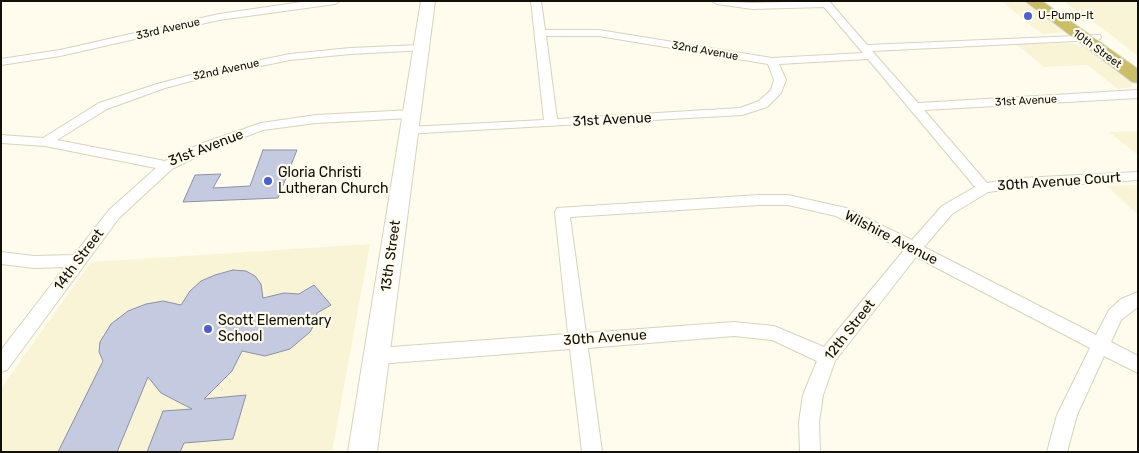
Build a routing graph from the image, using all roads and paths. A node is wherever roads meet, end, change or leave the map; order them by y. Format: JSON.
{"nodes":[{"id":1,"x":335,"y":1,"type":"edge"},
{"id":2,"x":428,"y":1,"type":"edge"},
{"id":3,"x":536,"y":1,"type":"edge"},
{"id":4,"x":718,"y":1,"type":"edge"},
{"id":5,"x":1032,"y":1,"type":"edge"},
{"id":6,"x":826,"y":3,"type":"edge"},
{"id":7,"x":1047,"y":3,"type":"edge"},
{"id":8,"x":540,"y":33,"type":"junction"},
{"id":9,"x":1089,"y":37,"type":"junction"},
{"id":10,"x":421,"y":48,"type":"junction"},
{"id":11,"x":867,"y":52,"type":"junction"},
{"id":12,"x":772,"y":61,"type":"junction"},
{"id":13,"x":1,"y":62,"type":"edge"},
{"id":14,"x":1138,"y":66,"type":"edge"},
{"id":15,"x":1138,"y":78,"type":"edge"},
{"id":16,"x":1138,"y":94,"type":"edge"},
{"id":17,"x":915,"y":108,"type":"junction"},
{"id":18,"x":409,"y":122,"type":"junction"},
{"id":19,"x":551,"y":123,"type":"junction"},
{"id":20,"x":1,"y":139,"type":"edge"},
{"id":21,"x":45,"y":142,"type":"junction"},
{"id":22,"x":168,"y":166,"type":"junction"},
{"id":23,"x":1138,"y":176,"type":"edge"},
{"id":24,"x":984,"y":188,"type":"junction"},
{"id":25,"x":915,"y":249,"type":"junction"},
{"id":26,"x":1,"y":258,"type":"edge"},
{"id":27,"x":78,"y":261,"type":"junction"},
{"id":28,"x":1138,"y":299,"type":"edge"},
{"id":29,"x":578,"y":340,"type":"junction"},
{"id":30,"x":1100,"y":345,"type":"junction"},
{"id":31,"x":378,"y":356,"type":"junction"},
{"id":32,"x":827,"y":356,"type":"junction"},
{"id":33,"x":1,"y":364,"type":"edge"},
{"id":34,"x":1138,"y":365,"type":"edge"},
{"id":35,"x":362,"y":452,"type":"edge"},
{"id":36,"x":592,"y":452,"type":"edge"},
{"id":37,"x":810,"y":452,"type":"edge"},
{"id":38,"x":1057,"y":452,"type":"edge"}],
"edges":[{"from":1,"to":13,"type":"street","name":"33rd Avenue"},
{"from":2,"to":10,"type":"street","name":"13th Street"},
{"from":3,"to":8,"type":"street"},
{"from":4,"to":6,"type":"street"},
{"from":5,"to":9,"type":"main road","name":"10th Street"},
{"from":6,"to":11,"type":"street"},
{"from":7,"to":9,"type":"main road","name":"10th Street"},
{"from":8,"to":12,"type":"street","name":"32nd Avenue"},
{"from":8,"to":19,"type":"street"},
{"from":9,"to":11,"type":"street","name":"32nd Avenue"},
{"from":9,"to":14,"type":"main road","name":"10th Street"},
{"from":9,"to":15,"type":"main road","name":"10th Street"},
{"from":10,"to":18,"type":"street","name":"13th Street"},
{"from":10,"to":21,"type":"street","name":"32nd Avenue"},
{"from":11,"to":12,"type":"street","name":"32nd Avenue"},
{"from":11,"to":17,"type":"street"},
{"from":12,"to":19,"type":"street","name":"31st Avenue"},
{"from":16,"to":17,"type":"street","name":"31st Avenue"},
{"from":17,"to":24,"type":"street"},
{"from":18,"to":19,"type":"street","name":"31st Avenue"},
{"from":18,"to":22,"type":"street","name":"31st Avenue"},
{"from":18,"to":31,"type":"street","name":"13th Street"},
{"from":20,"to":21,"type":"street","name":"31st Avenue"},
{"from":21,"to":22,"type":"street","name":"31st Avenue"},
{"from":22,"to":27,"type":"street","name":"14th Street"},
{"from":23,"to":24,"type":"street","name":"30th Avenue Court"},
{"from":24,"to":25,"type":"street","name":"30th Avenue Court"},
{"from":25,"to":29,"type":"street","name":"Wilshire Avenue"},
{"from":25,"to":30,"type":"street","name":"Wilshire Avenue"},
{"from":25,"to":32,"type":"street","name":"12th Street"},
{"from":26,"to":27,"type":"street"},
{"from":27,"to":33,"type":"street","name":"14th Street"},
{"from":28,"to":30,"type":"street"},
{"from":29,"to":31,"type":"street","name":"30th Avenue"},
{"from":29,"to":32,"type":"street","name":"30th Avenue"},
{"from":29,"to":36,"type":"street"},
{"from":30,"to":34,"type":"street","name":"Wilshire Avenue"},
{"from":30,"to":38,"type":"street"},
{"from":31,"to":35,"type":"street","name":"13th Street"},
{"from":32,"to":37,"type":"street","name":"12th Street"}]}
